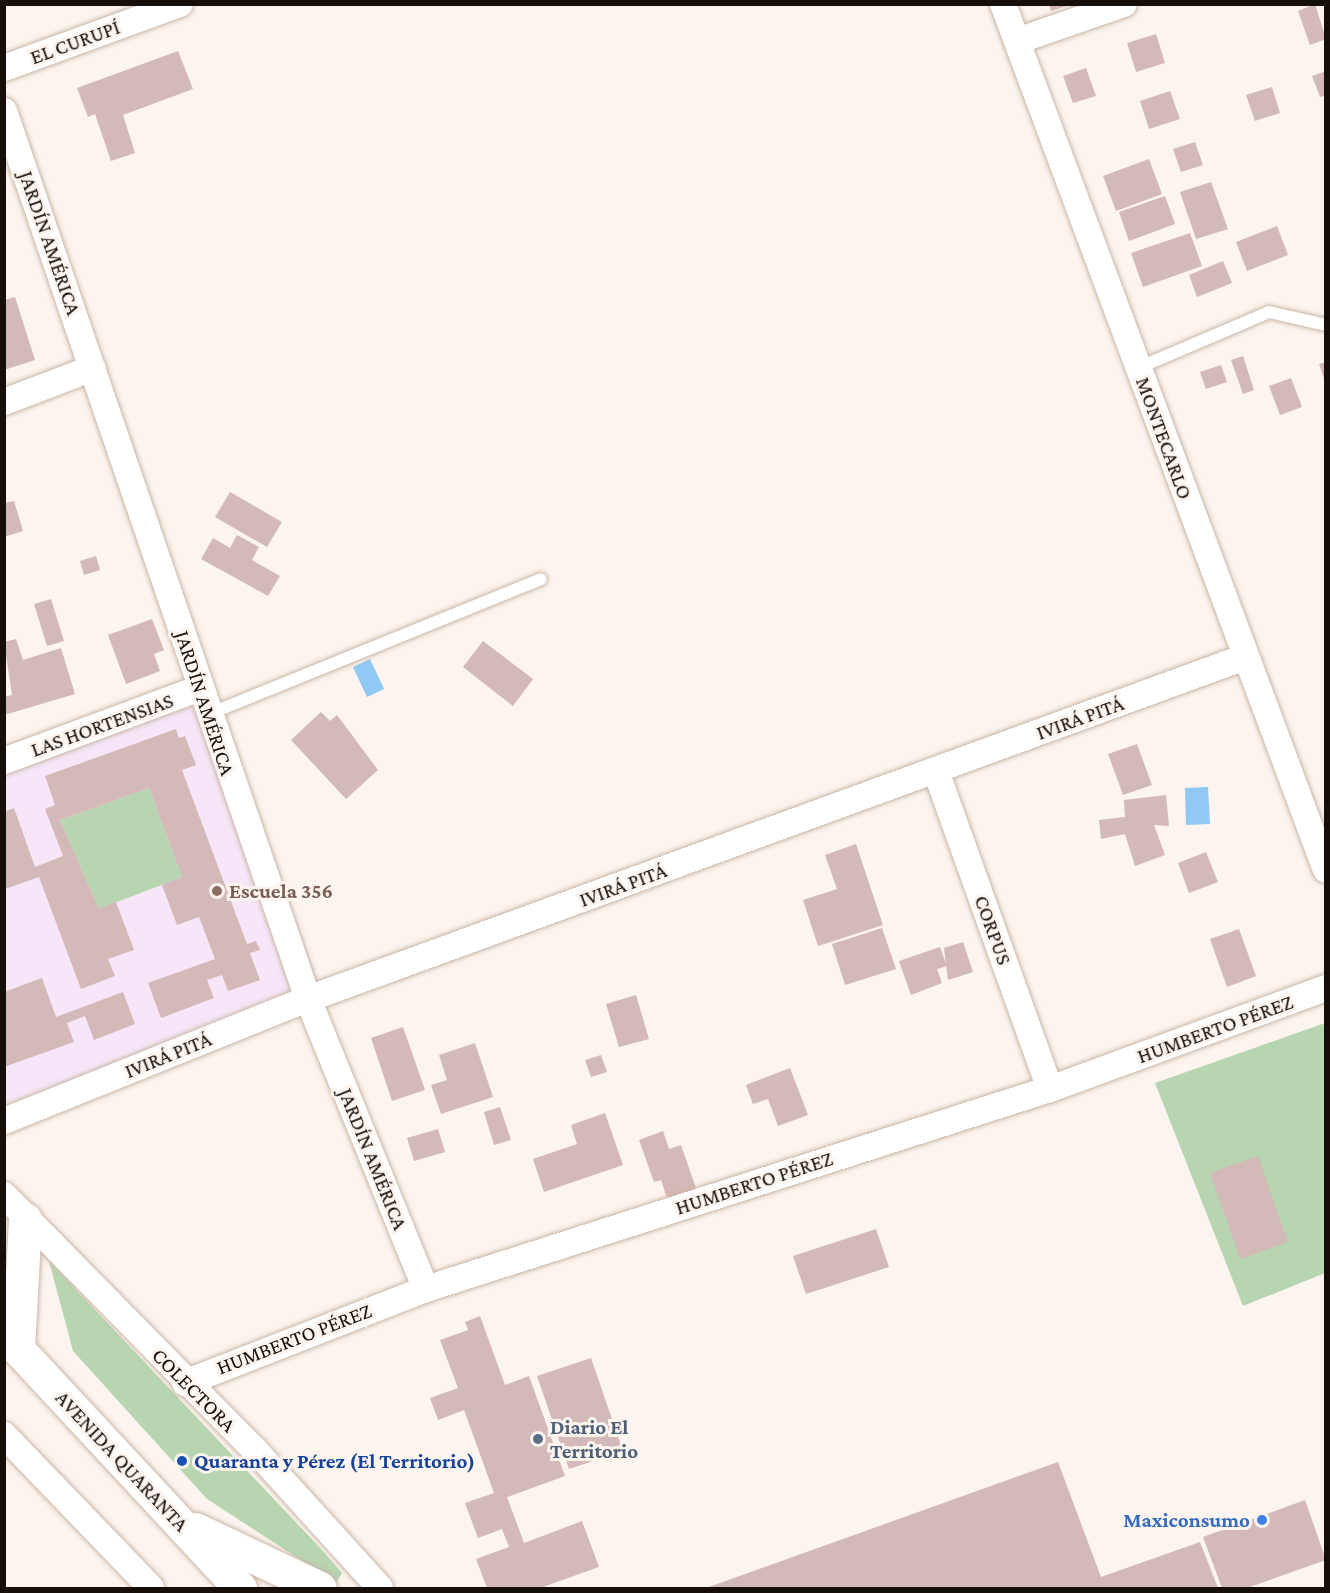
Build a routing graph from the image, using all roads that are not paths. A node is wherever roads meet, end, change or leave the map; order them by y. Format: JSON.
{"nodes":[{"id":1,"x":180,"y":4,"type":"edge"},
{"id":2,"x":1003,"y":4,"type":"edge"},
{"id":3,"x":1124,"y":4,"type":"edge"},
{"id":4,"x":1017,"y":41,"type":"junction"},
{"id":5,"x":4,"y":68,"type":"edge"},
{"id":6,"x":4,"y":111,"type":"edge"},
{"id":7,"x":1326,"y":325,"type":"edge"},
{"id":8,"x":93,"y":368,"type":"junction"},
{"id":9,"x":1138,"y":368,"type":"junction"},
{"id":10,"x":4,"y":402,"type":"edge"},
{"id":11,"x":541,"y":579,"type":"dead end"},
{"id":12,"x":1245,"y":657,"type":"junction"},
{"id":13,"x":200,"y":688,"type":"junction"},
{"id":14,"x":207,"y":714,"type":"junction"},
{"id":15,"x":4,"y":761,"type":"edge"},
{"id":16,"x":936,"y":771,"type":"junction"},
{"id":17,"x":1326,"y":870,"type":"edge"},
{"id":18,"x":1326,"y":988,"type":"edge"},
{"id":19,"x":308,"y":999,"type":"junction"},
{"id":20,"x":1050,"y":1089,"type":"junction"},
{"id":21,"x":4,"y":1121,"type":"edge"},
{"id":22,"x":15,"y":1207,"type":"edge"},
{"id":23,"x":426,"y":1288,"type":"junction"},
{"id":24,"x":11,"y":1342,"type":"edge"},
{"id":25,"x":185,"y":1383,"type":"junction"},
{"id":26,"x":4,"y":1435,"type":"edge"},
{"id":27,"x":13,"y":1462,"type":"edge"},
{"id":28,"x":181,"y":1522,"type":"junction"},
{"id":29,"x":151,"y":1588,"type":"edge"},
{"id":30,"x":240,"y":1588,"type":"edge"},
{"id":31,"x":320,"y":1588,"type":"edge"},
{"id":32,"x":380,"y":1588,"type":"edge"}],
"edges":[{"from":1,"to":5,"type":"street","name":"EL CURUPÍ"},
{"from":2,"to":4,"type":"street","name":"MONTECARLO"},
{"from":3,"to":4,"type":"street"},
{"from":4,"to":9,"type":"street","name":"MONTECARLO"},
{"from":6,"to":8,"type":"street","name":"JARDÍN AMÉRICA"},
{"from":7,"to":9,"type":"lane"},
{"from":8,"to":10,"type":"street"},
{"from":8,"to":13,"type":"street","name":"JARDÍN AMÉRICA"},
{"from":9,"to":12,"type":"street","name":"MONTECARLO"},
{"from":11,"to":14,"type":"lane"},
{"from":12,"to":16,"type":"street","name":"IVIRÁ PITÁ"},
{"from":12,"to":17,"type":"street","name":"MONTECARLO"},
{"from":13,"to":14,"type":"street","name":"JARDÍN AMÉRICA"},
{"from":13,"to":15,"type":"street","name":"LAS HORTENSIAS"},
{"from":14,"to":19,"type":"street","name":"JARDÍN AMÉRICA"},
{"from":16,"to":19,"type":"street","name":"IVIRÁ PITÁ"},
{"from":16,"to":20,"type":"street","name":"CORPUS"},
{"from":18,"to":20,"type":"street","name":"HUMBERTO PÉREZ"},
{"from":19,"to":21,"type":"street","name":"IVIRÁ PITÁ"},
{"from":19,"to":23,"type":"street","name":"JARDÍN AMÉRICA"},
{"from":20,"to":23,"type":"street","name":"HUMBERTO PÉREZ"},
{"from":22,"to":24,"type":"highway"},
{"from":22,"to":25,"type":"street","name":"COLECTORA"},
{"from":23,"to":25,"type":"street","name":"HUMBERTO PÉREZ"},
{"from":24,"to":28,"type":"highway","name":"AVENIDA QUARANTA"},
{"from":25,"to":32,"type":"street","name":"COLECTORA"},
{"from":26,"to":27,"type":"street"},
{"from":27,"to":29,"type":"street"},
{"from":28,"to":30,"type":"highway","name":"AVENIDA QUARANTA"},
{"from":28,"to":31,"type":"highway"}]}
